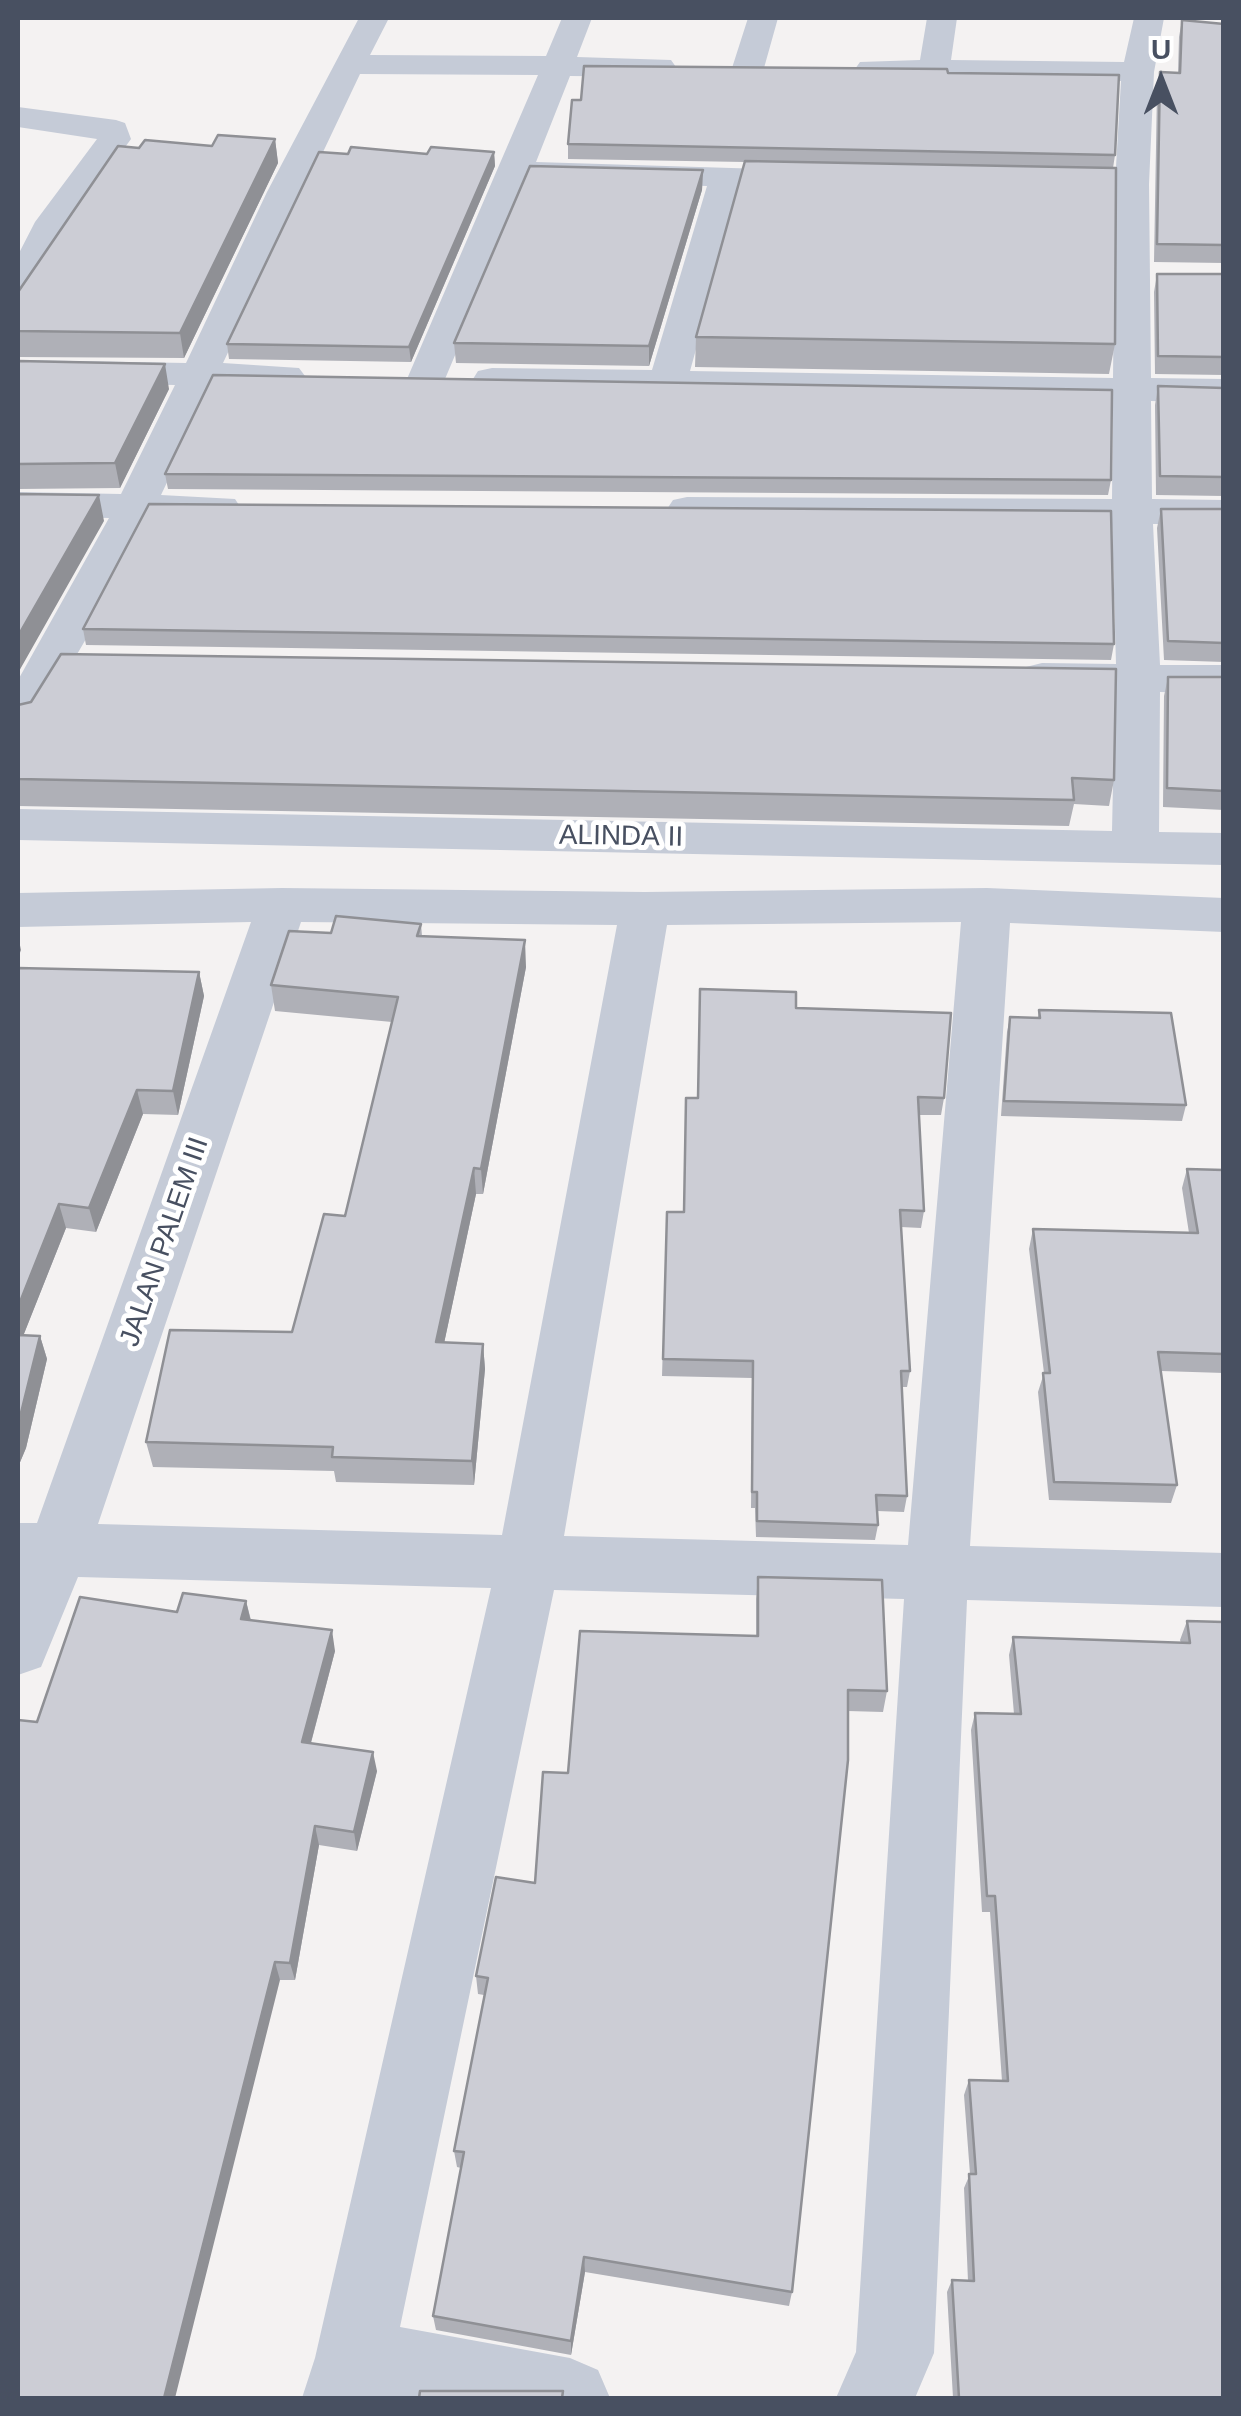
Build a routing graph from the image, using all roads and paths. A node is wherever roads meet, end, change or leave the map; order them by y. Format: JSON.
{"nodes":[{"id":1,"x":374,"y":18,"type":"edge"},
{"id":2,"x":577,"y":18,"type":"edge"},
{"id":3,"x":763,"y":18,"type":"edge"},
{"id":4,"x":942,"y":18,"type":"edge"},
{"id":5,"x":1148,"y":18,"type":"edge"},
{"id":6,"x":348,"y":64,"type":"junction"},
{"id":7,"x":556,"y":66,"type":"junction"},
{"id":8,"x":748,"y":68,"type":"junction"},
{"id":9,"x":786,"y":68,"type":"edge"},
{"id":10,"x":841,"y":69,"type":"edge"},
{"id":11,"x":934,"y":70,"type":"junction"},
{"id":12,"x":1138,"y":72,"type":"junction"},
{"id":13,"x":18,"y":117,"type":"edge"},
{"id":14,"x":516,"y":172,"type":"junction"},
{"id":15,"x":727,"y":176,"type":"junction"},
{"id":16,"x":843,"y":178,"type":"edge"},
{"id":17,"x":18,"y":218,"type":"edge"},
{"id":18,"x":54,"y":222,"type":"junction"},
{"id":19,"x":18,"y":287,"type":"edge"},
{"id":20,"x":18,"y":371,"type":"edge"},
{"id":21,"x":201,"y":375,"type":"junction"},
{"id":22,"x":313,"y":377,"type":"edge"},
{"id":23,"x":668,"y":382,"type":"junction"},
{"id":24,"x":1130,"y":389,"type":"junction"},
{"id":25,"x":1224,"y":391,"type":"edge"},
{"id":26,"x":18,"y":504,"type":"edge"},
{"id":27,"x":134,"y":508,"type":"junction"},
{"id":28,"x":254,"y":508,"type":"edge"},
{"id":29,"x":653,"y":508,"type":"edge"},
{"id":30,"x":1132,"y":510,"type":"junction"},
{"id":31,"x":1224,"y":512,"type":"edge"},
{"id":32,"x":57,"y":651,"type":"edge"},
{"id":33,"x":1000,"y":676,"type":"edge"},
{"id":34,"x":1138,"y":678,"type":"junction"},
{"id":35,"x":1224,"y":679,"type":"edge"},
{"id":36,"x":18,"y":716,"type":"edge"},
{"id":37,"x":18,"y":825,"type":"edge"},
{"id":38,"x":1136,"y":847,"type":"junction"},
{"id":39,"x":1224,"y":850,"type":"edge"},
{"id":40,"x":988,"y":905,"type":"junction"},
{"id":41,"x":645,"y":909,"type":"junction"},
{"id":42,"x":18,"y":910,"type":"edge"},
{"id":43,"x":1224,"y":915,"type":"edge"},
{"id":44,"x":277,"y":919,"type":"junction"},
{"id":45,"x":38,"y":1550,"type":"edge"},
{"id":46,"x":528,"y":1562,"type":"junction"},
{"id":47,"x":937,"y":1572,"type":"junction"},
{"id":48,"x":1224,"y":1580,"type":"edge"},
{"id":49,"x":18,"y":1646,"type":"edge"},
{"id":50,"x":348,"y":2378,"type":"edge"},
{"id":51,"x":570,"y":2398,"type":"edge"},
{"id":52,"x":876,"y":2398,"type":"edge"}],
"edges":[{"from":1,"to":6,"type":"street"},
{"from":2,"to":7,"type":"street"},
{"from":3,"to":8,"type":"street"},
{"from":4,"to":11,"type":"street"},
{"from":5,"to":12,"type":"street"},
{"from":6,"to":7,"type":"street"},
{"from":6,"to":21,"type":"street"},
{"from":7,"to":8,"type":"street"},
{"from":7,"to":14,"type":"street"},
{"from":8,"to":9,"type":"street"},
{"from":10,"to":11,"type":"street"},
{"from":11,"to":12,"type":"street"},
{"from":12,"to":24,"type":"street"},
{"from":13,"to":18,"type":"street"},
{"from":14,"to":15,"type":"street"},
{"from":14,"to":23,"type":"street"},
{"from":15,"to":16,"type":"street"},
{"from":15,"to":23,"type":"street"},
{"from":17,"to":18,"type":"street"},
{"from":18,"to":19,"type":"street"},
{"from":20,"to":21,"type":"street"},
{"from":21,"to":22,"type":"street"},
{"from":21,"to":27,"type":"street"},
{"from":23,"to":24,"type":"street"},
{"from":24,"to":25,"type":"street"},
{"from":24,"to":30,"type":"street"},
{"from":26,"to":27,"type":"street"},
{"from":27,"to":28,"type":"street"},
{"from":27,"to":32,"type":"street"},
{"from":29,"to":30,"type":"street"},
{"from":30,"to":31,"type":"street"},
{"from":30,"to":34,"type":"street"},
{"from":32,"to":36,"type":"street"},
{"from":33,"to":34,"type":"street"},
{"from":34,"to":35,"type":"street"},
{"from":34,"to":38,"type":"street"},
{"from":37,"to":38,"type":"street","name":"ALINDA II"},
{"from":38,"to":39,"type":"street","name":"ALINDA II"},
{"from":40,"to":41,"type":"street"},
{"from":40,"to":43,"type":"street"},
{"from":40,"to":47,"type":"street"},
{"from":41,"to":44,"type":"street"},
{"from":41,"to":46,"type":"street"},
{"from":42,"to":44,"type":"street"},
{"from":44,"to":45,"type":"street","name":"JALAN PALEM III"},
{"from":45,"to":46,"type":"street"},
{"from":45,"to":49,"type":"street","name":"JALAN PALEM III"},
{"from":46,"to":47,"type":"street"},
{"from":46,"to":50,"type":"street"},
{"from":47,"to":48,"type":"street"},
{"from":47,"to":52,"type":"street"},
{"from":50,"to":51,"type":"street"}]}
